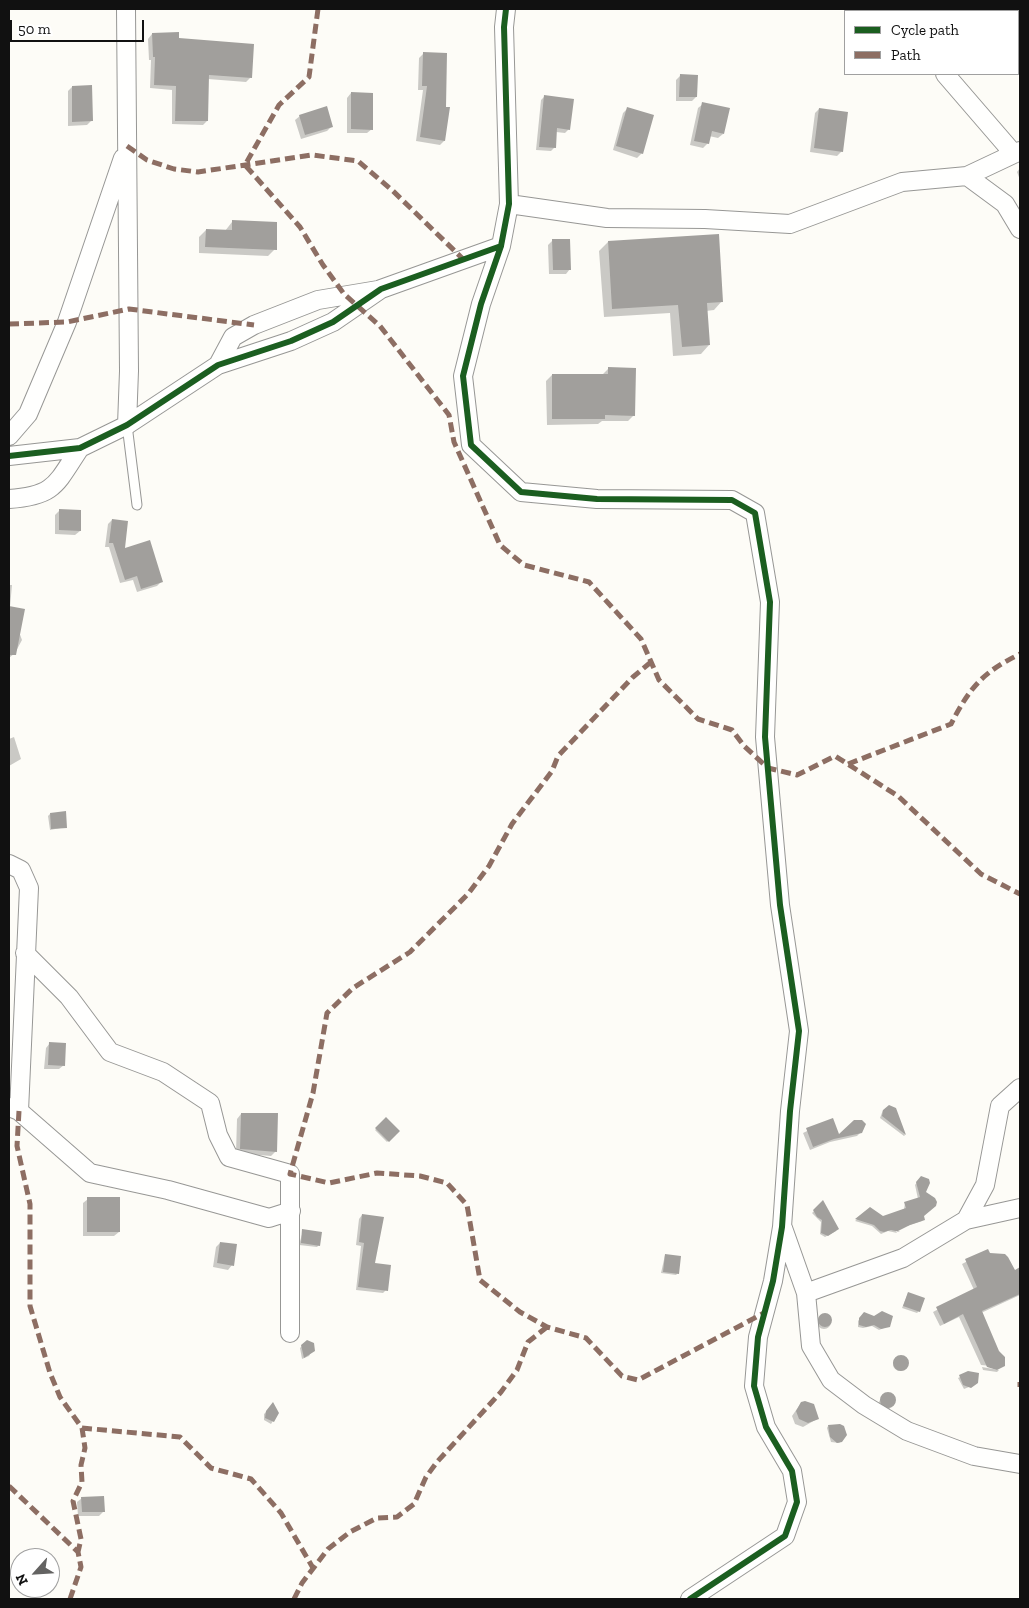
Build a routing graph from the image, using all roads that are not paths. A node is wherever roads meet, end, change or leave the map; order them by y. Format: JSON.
{"nodes":[{"id":1,"x":126,"y":9,"type":"edge"},
{"id":2,"x":506,"y":9,"type":"edge"},
{"id":3,"x":946,"y":75,"type":"edge"},
{"id":4,"x":127,"y":146,"type":"junction"},
{"id":5,"x":1017,"y":153,"type":"edge"},
{"id":6,"x":967,"y":176,"type":"junction"},
{"id":7,"x":509,"y":204,"type":"junction"},
{"id":8,"x":1020,"y":229,"type":"edge"},
{"id":9,"x":501,"y":246,"type":"junction"},
{"id":10,"x":381,"y":289,"type":"junction"},
{"id":11,"x":218,"y":365,"type":"junction"},
{"id":12,"x":127,"y":425,"type":"junction"},
{"id":13,"x":9,"y":436,"type":"edge"},
{"id":14,"x":80,"y":448,"type":"junction"},
{"id":15,"x":9,"y":456,"type":"edge"},
{"id":16,"x":9,"y":499,"type":"edge"},
{"id":17,"x":137,"y":505,"type":"dead end"},
{"id":18,"x":9,"y":864,"type":"edge"},
{"id":19,"x":25,"y":953,"type":"junction"},
{"id":20,"x":1020,"y":1088,"type":"edge"},
{"id":21,"x":14,"y":1109,"type":"edge"},
{"id":22,"x":1020,"y":1208,"type":"edge"},
{"id":23,"x":291,"y":1211,"type":"junction"},
{"id":24,"x":966,"y":1220,"type":"junction"},
{"id":25,"x":782,"y":1227,"type":"junction"},
{"id":26,"x":806,"y":1293,"type":"junction"},
{"id":27,"x":290,"y":1333,"type":"dead end"},
{"id":28,"x":1020,"y":1464,"type":"edge"},
{"id":29,"x":690,"y":1599,"type":"edge"}],
"edges":[{"from":1,"to":4,"type":"street"},
{"from":2,"to":7,"type":"street"},
{"from":3,"to":5,"type":"street"},
{"from":4,"to":12,"type":"street"},
{"from":4,"to":13,"type":"street"},
{"from":5,"to":6,"type":"street"},
{"from":6,"to":7,"type":"street"},
{"from":6,"to":8,"type":"street"},
{"from":7,"to":9,"type":"street"},
{"from":9,"to":10,"type":"street"},
{"from":9,"to":25,"type":"street"},
{"from":10,"to":11,"type":"street"},
{"from":10,"to":11,"type":"street"},
{"from":11,"to":12,"type":"street"},
{"from":12,"to":14,"type":"street"},
{"from":12,"to":17,"type":"lane"},
{"from":14,"to":15,"type":"street"},
{"from":14,"to":16,"type":"street"},
{"from":18,"to":19,"type":"street"},
{"from":19,"to":21,"type":"street"},
{"from":19,"to":23,"type":"street"},
{"from":20,"to":24,"type":"street"},
{"from":21,"to":23,"type":"street"},
{"from":22,"to":24,"type":"street"},
{"from":23,"to":27,"type":"street"},
{"from":24,"to":26,"type":"street"},
{"from":25,"to":26,"type":"street"},
{"from":25,"to":29,"type":"street"},
{"from":26,"to":28,"type":"street"}]}
